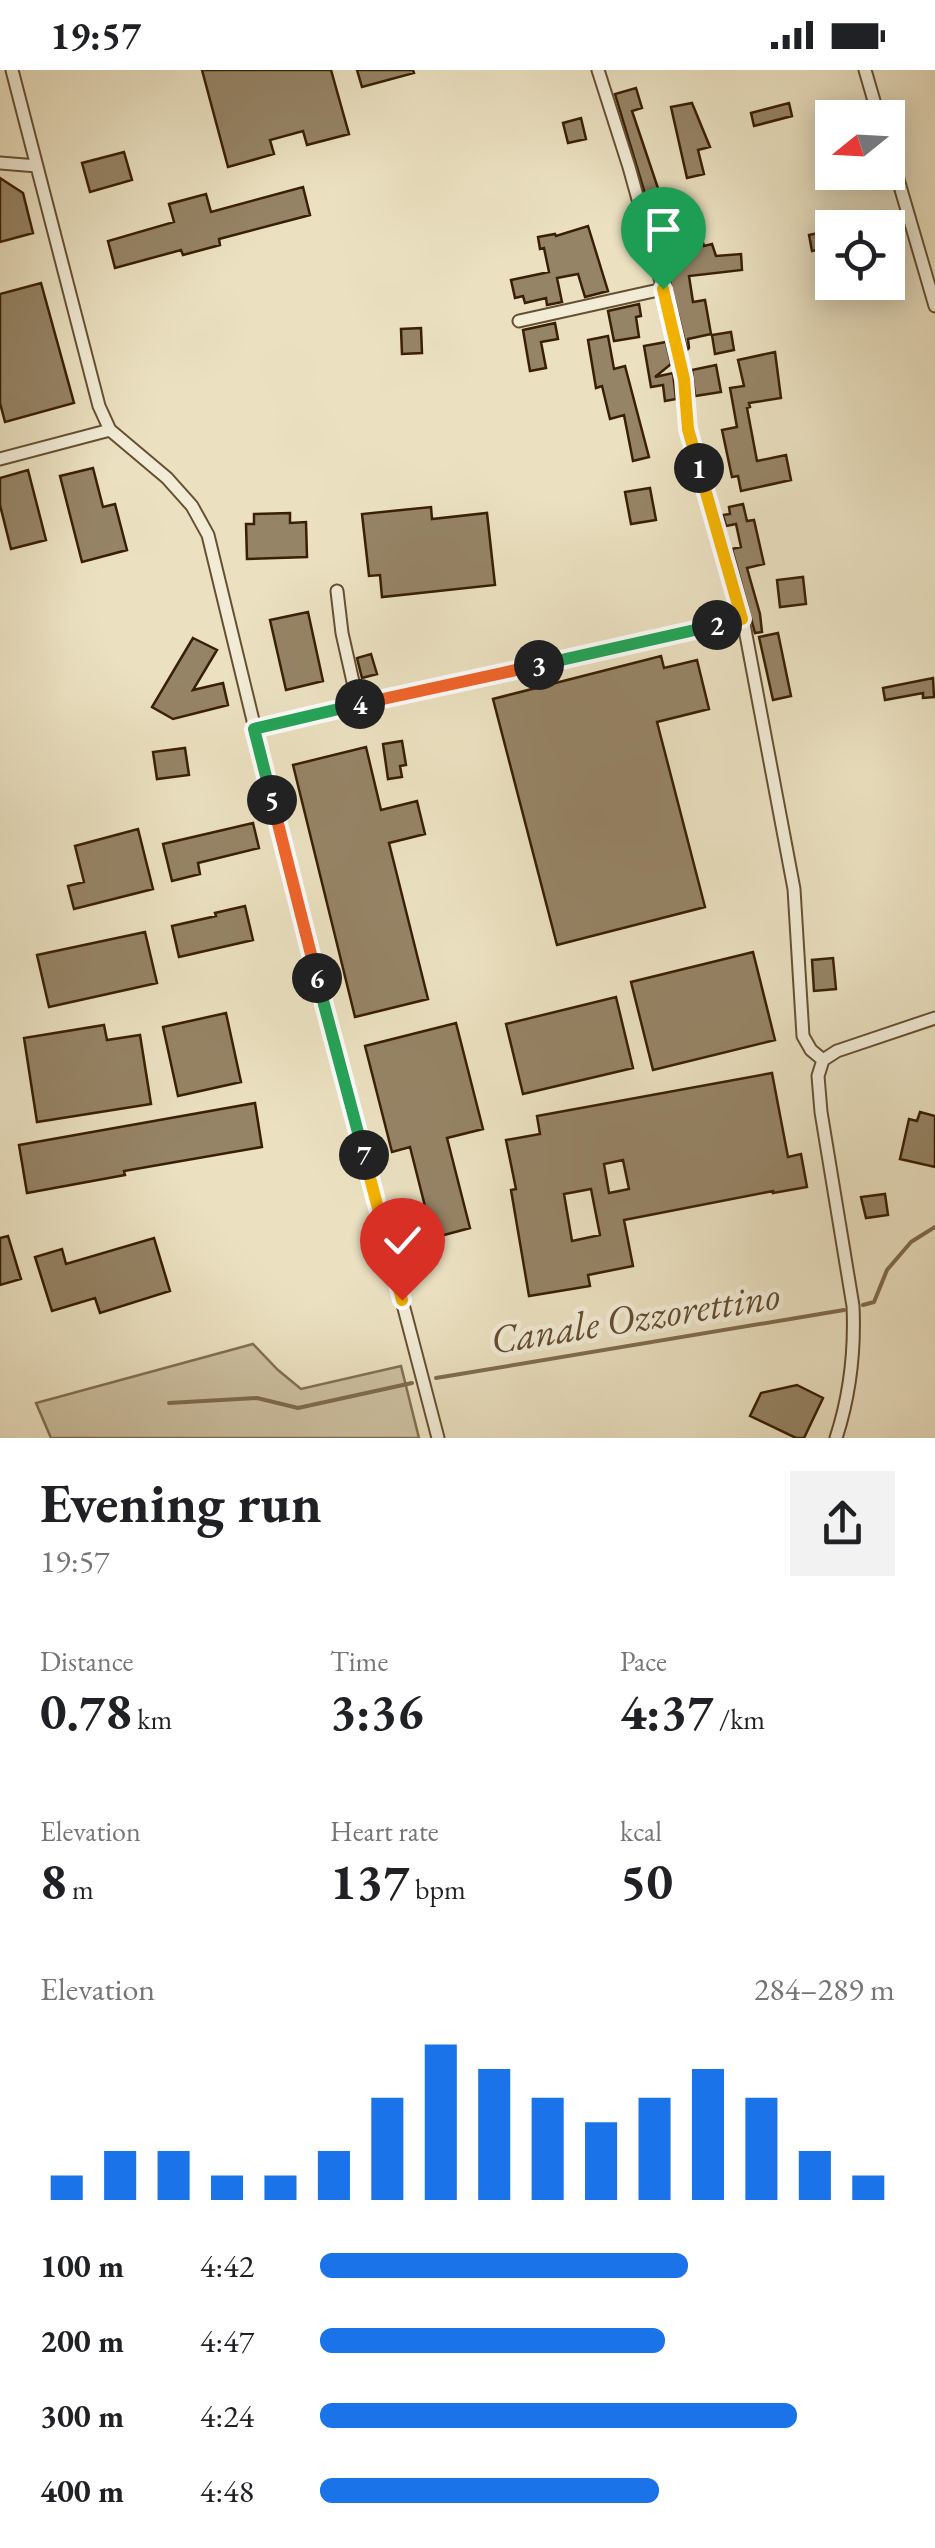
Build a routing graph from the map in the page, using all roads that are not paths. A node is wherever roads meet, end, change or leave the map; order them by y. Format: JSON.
{"nodes":[{"id":1,"x":12,"y":70,"type":"edge"},
{"id":2,"x":598,"y":70,"type":"edge"},
{"id":3,"x":864,"y":70,"type":"edge"},
{"id":4,"x":873,"y":100,"type":"edge"},
{"id":5,"x":0,"y":163,"type":"edge"},
{"id":6,"x":37,"y":166,"type":"junction"},
{"id":7,"x":901,"y":190,"type":"edge"},
{"id":8,"x":663,"y":289,"type":"junction"},
{"id":9,"x":935,"y":306,"type":"edge"},
{"id":10,"x":519,"y":321,"type":"dead end"},
{"id":11,"x":110,"y":430,"type":"junction"},
{"id":12,"x":0,"y":460,"type":"edge"},
{"id":13,"x":338,"y":591,"type":"dead end"},
{"id":14,"x":742,"y":619,"type":"junction"},
{"id":15,"x":358,"y":704,"type":"junction"},
{"id":16,"x":254,"y":729,"type":"junction"},
{"id":17,"x":935,"y":1018,"type":"edge"},
{"id":18,"x":824,"y":1060,"type":"junction"},
{"id":19,"x":438,"y":1438,"type":"edge"},
{"id":20,"x":836,"y":1438,"type":"edge"}],
"edges":[{"from":1,"to":6,"type":"street"},
{"from":2,"to":8,"type":"street"},
{"from":3,"to":4,"type":"street"},
{"from":5,"to":6,"type":"street"},
{"from":6,"to":11,"type":"street"},
{"from":7,"to":9,"type":"street"},
{"from":8,"to":10,"type":"street"},
{"from":8,"to":14,"type":"street"},
{"from":11,"to":12,"type":"street"},
{"from":11,"to":16,"type":"street"},
{"from":13,"to":15,"type":"street"},
{"from":14,"to":15,"type":"street"},
{"from":14,"to":18,"type":"street"},
{"from":15,"to":16,"type":"street"},
{"from":16,"to":19,"type":"street"},
{"from":17,"to":18,"type":"street"},
{"from":18,"to":20,"type":"street"}]}
